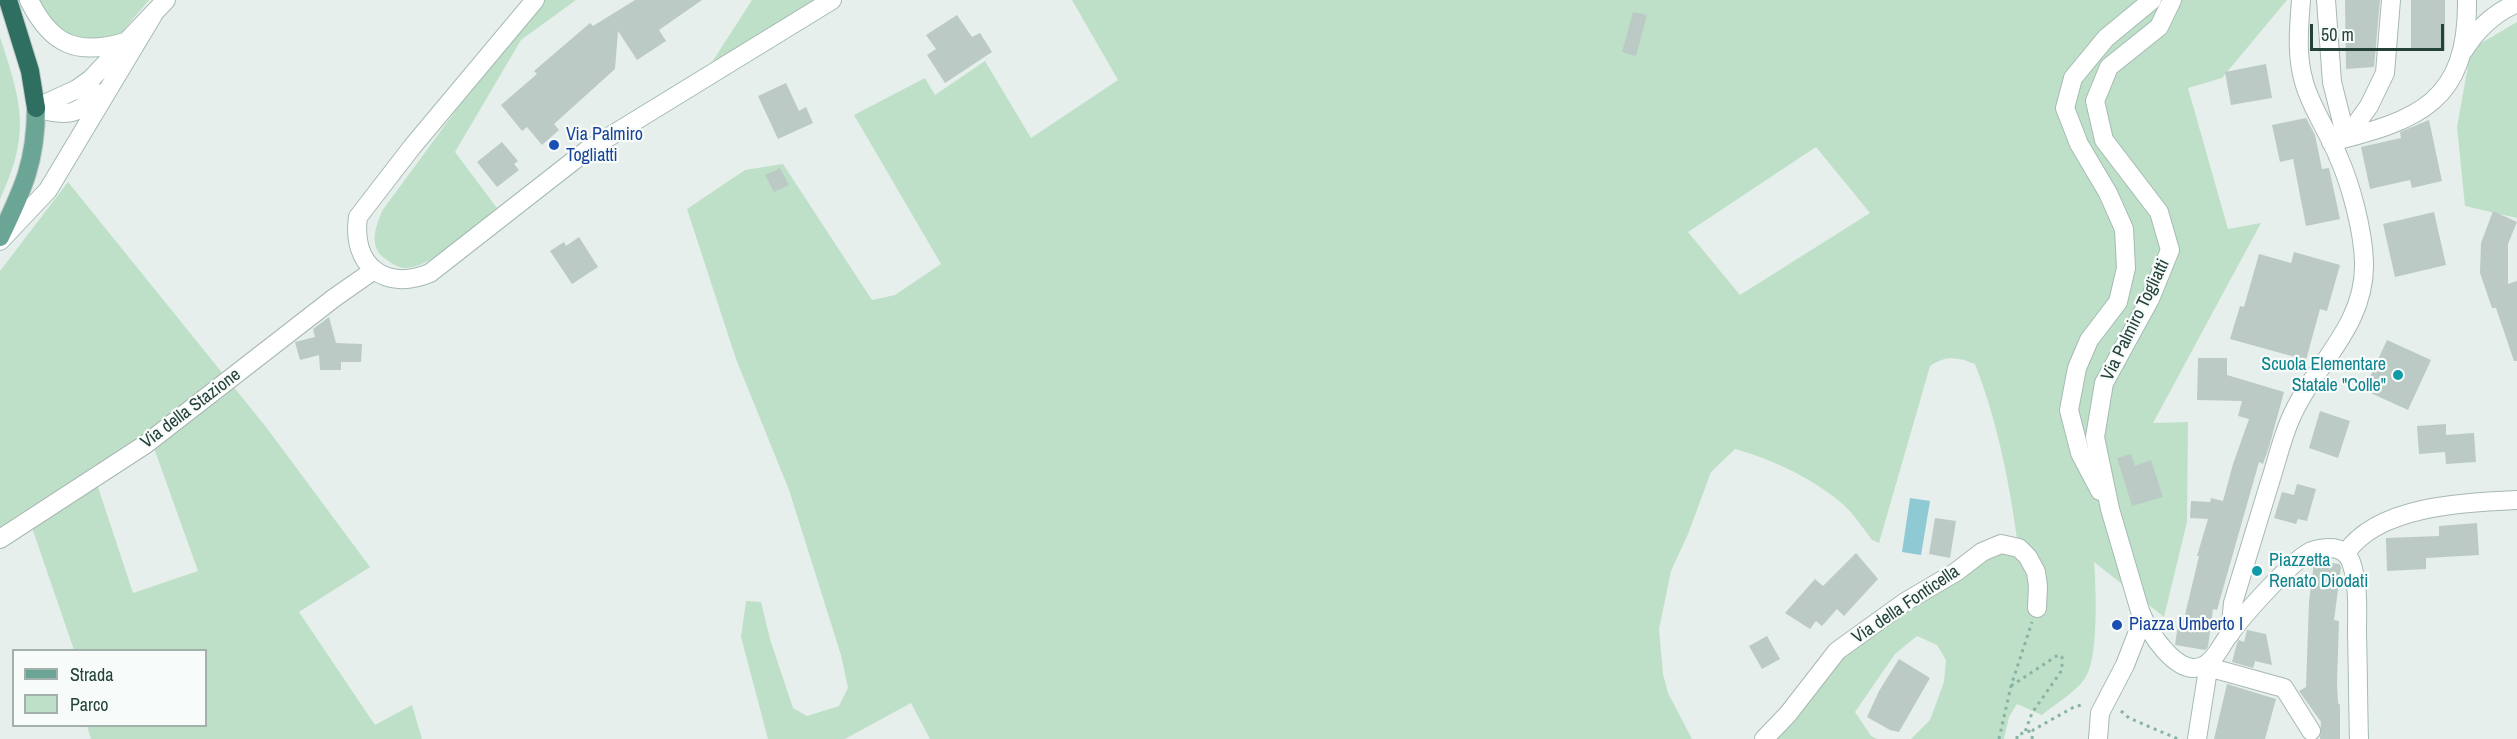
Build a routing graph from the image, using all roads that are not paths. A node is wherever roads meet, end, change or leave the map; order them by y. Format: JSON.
{"nodes":[{"id":1,"x":8,"y":0,"type":"edge"},
{"id":2,"x":29,"y":0,"type":"edge"},
{"id":3,"x":166,"y":0,"type":"edge"},
{"id":4,"x":535,"y":0,"type":"edge"},
{"id":5,"x":832,"y":0,"type":"edge"},
{"id":6,"x":2152,"y":0,"type":"edge"},
{"id":7,"x":2172,"y":0,"type":"edge"},
{"id":8,"x":2301,"y":0,"type":"edge"},
{"id":9,"x":2326,"y":0,"type":"edge"},
{"id":10,"x":2391,"y":0,"type":"edge"},
{"id":11,"x":2467,"y":0,"type":"edge"},
{"id":12,"x":2517,"y":3,"type":"edge"},
{"id":13,"x":153,"y":15,"type":"junction"},
{"id":14,"x":125,"y":42,"type":"junction"},
{"id":15,"x":2463,"y":51,"type":"junction"},
{"id":16,"x":122,"y":66,"type":"junction"},
{"id":17,"x":36,"y":108,"type":"junction"},
{"id":18,"x":2339,"y":140,"type":"junction"},
{"id":19,"x":0,"y":237,"type":"edge"},
{"id":20,"x":0,"y":242,"type":"edge"},
{"id":21,"x":374,"y":270,"type":"junction"},
{"id":22,"x":2517,"y":500,"type":"edge"},
{"id":23,"x":2110,"y":509,"type":"junction"},
{"id":24,"x":0,"y":539,"type":"edge"},
{"id":25,"x":2346,"y":553,"type":"junction"},
{"id":26,"x":2037,"y":608,"type":"road end"},
{"id":27,"x":2143,"y":619,"type":"junction"},
{"id":28,"x":2230,"y":634,"type":"junction"},
{"id":29,"x":2209,"y":665,"type":"junction"},
{"id":30,"x":2311,"y":731,"type":"dead end"},
{"id":31,"x":1764,"y":739,"type":"edge"},
{"id":32,"x":2098,"y":739,"type":"edge"},
{"id":33,"x":2197,"y":739,"type":"edge"},
{"id":34,"x":2359,"y":739,"type":"edge"}],
"edges":[{"from":1,"to":17,"type":"highway"},
{"from":2,"to":14,"type":"street"},
{"from":3,"to":13,"type":"street"},
{"from":4,"to":21,"type":"street"},
{"from":5,"to":21,"type":"street"},
{"from":6,"to":23,"type":"street","name":"Via Palmiro Togliatti"},
{"from":7,"to":23,"type":"street","name":"Via Palmiro Togliatti"},
{"from":8,"to":18,"type":"street"},
{"from":9,"to":18,"type":"street"},
{"from":10,"to":18,"type":"street"},
{"from":11,"to":15,"type":"street"},
{"from":12,"to":15,"type":"street"},
{"from":13,"to":14,"type":"street"},
{"from":13,"to":16,"type":"street"},
{"from":14,"to":17,"type":"street"},
{"from":15,"to":18,"type":"street"},
{"from":16,"to":17,"type":"street"},
{"from":16,"to":20,"type":"street"},
{"from":17,"to":19,"type":"main road"},
{"from":18,"to":28,"type":"street"},
{"from":21,"to":24,"type":"street","name":"Via della Stazione"},
{"from":22,"to":25,"type":"street"},
{"from":23,"to":27,"type":"street","name":"Via Palmiro Togliatti"},
{"from":25,"to":28,"type":"street"},
{"from":25,"to":34,"type":"street"},
{"from":26,"to":31,"type":"street","name":"Via della Fonticella"},
{"from":27,"to":29,"type":"street","name":"Via Palmiro Togliatti"},
{"from":27,"to":32,"type":"street"},
{"from":28,"to":29,"type":"street"},
{"from":29,"to":30,"type":"street","name":"Via Palmiro Togliatti"},
{"from":29,"to":33,"type":"street"}]}
